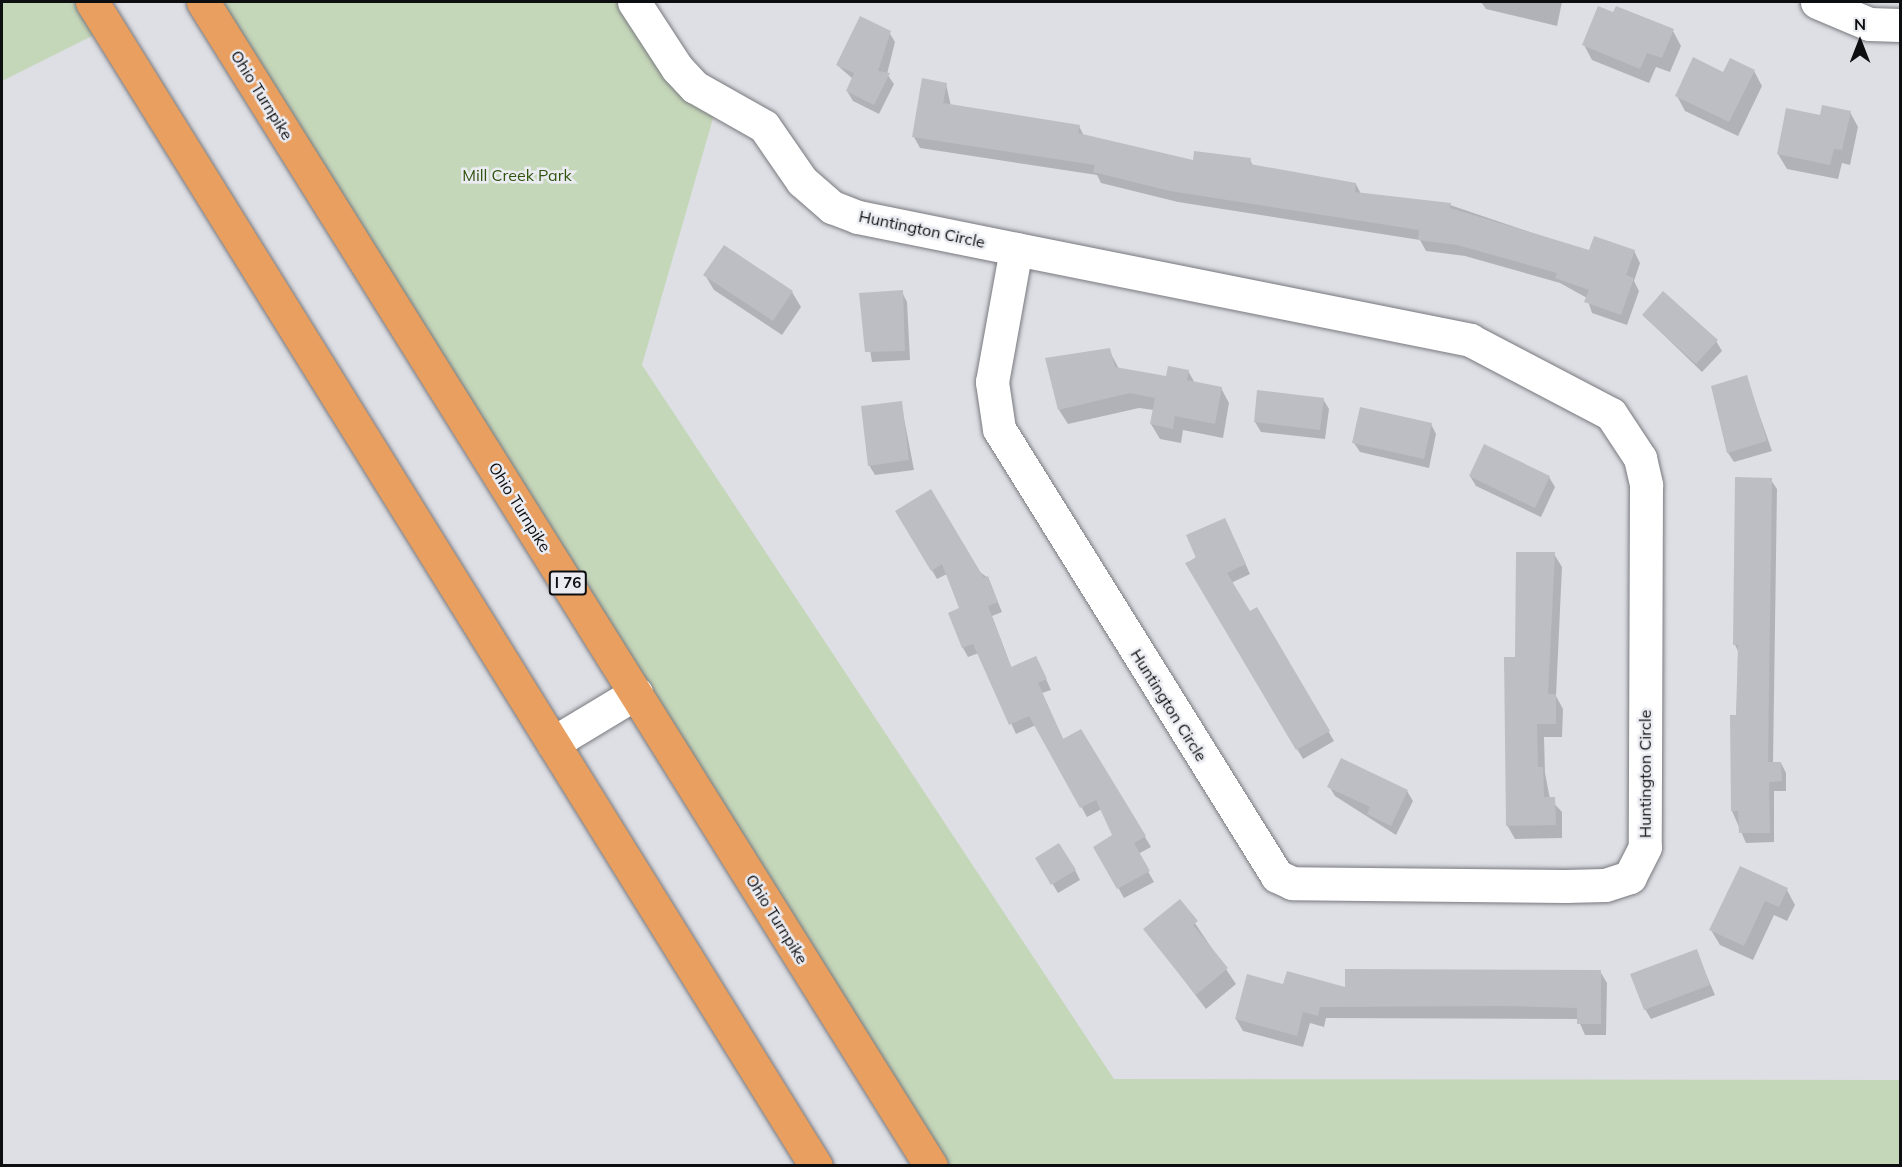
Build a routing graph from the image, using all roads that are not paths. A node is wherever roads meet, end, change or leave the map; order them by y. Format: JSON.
{"nodes":[{"id":1,"x":92,"y":2,"type":"edge"},
{"id":2,"x":204,"y":2,"type":"edge"},
{"id":3,"x":634,"y":2,"type":"edge"},
{"id":4,"x":1817,"y":2,"type":"edge"},
{"id":5,"x":1900,"y":25,"type":"edge"},
{"id":6,"x":1016,"y":249,"type":"junction"},
{"id":7,"x":636,"y":693,"type":"junction"},
{"id":8,"x":553,"y":744,"type":"junction"},
{"id":9,"x":816,"y":1166,"type":"edge"},
{"id":10,"x":931,"y":1166,"type":"edge"}],
"edges":[{"from":1,"to":8,"type":"highway"},
{"from":2,"to":7,"type":"highway","name":"Ohio Turnpike","number":"I 76"},
{"from":3,"to":6,"type":"street","name":"Huntington Circle"},
{"from":4,"to":5,"type":"street"},
{"from":6,"to":6,"type":"street","name":"Huntington Circle"},
{"from":7,"to":8,"type":"street"},
{"from":7,"to":10,"type":"highway","name":"Ohio Turnpike","number":"I 76"},
{"from":8,"to":9,"type":"highway"}]}
